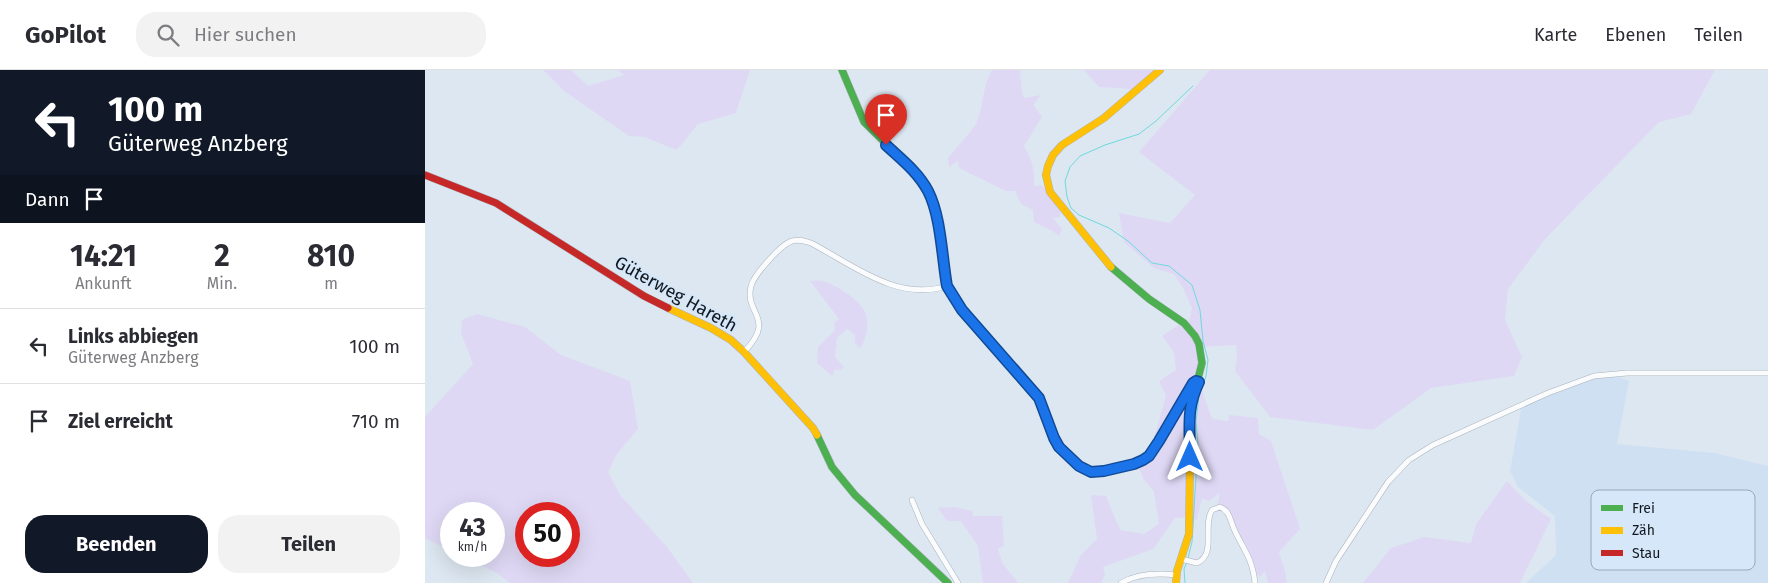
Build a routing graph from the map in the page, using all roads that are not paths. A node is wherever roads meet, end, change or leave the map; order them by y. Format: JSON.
{"nodes":[{"id":1,"x":842,"y":70,"type":"edge"},
{"id":2,"x":1160,"y":70,"type":"edge"},
{"id":3,"x":425,"y":175,"type":"edge"},
{"id":4,"x":947,"y":286,"type":"junction"},
{"id":5,"x":744,"y":352,"type":"junction"},
{"id":6,"x":1768,"y":373,"type":"edge"},
{"id":7,"x":1199,"y":382,"type":"junction"},
{"id":8,"x":913,"y":500,"type":"dead end"},
{"id":9,"x":1185,"y":561,"type":"junction"},
{"id":10,"x":1176,"y":579,"type":"edge"},
{"id":11,"x":948,"y":583,"type":"edge"},
{"id":12,"x":958,"y":583,"type":"edge"},
{"id":13,"x":1121,"y":583,"type":"edge"},
{"id":14,"x":1255,"y":583,"type":"edge"},
{"id":15,"x":1327,"y":583,"type":"edge"}],
"edges":[{"from":1,"to":4,"type":"street"},
{"from":2,"to":7,"type":"street"},
{"from":3,"to":5,"type":"street","name":"Güterweg Hareth"},
{"from":4,"to":5,"type":"street"},
{"from":4,"to":7,"type":"street"},
{"from":5,"to":11,"type":"street","name":"Güterweg Hareth"},
{"from":6,"to":15,"type":"street"},
{"from":7,"to":9,"type":"street"},
{"from":8,"to":12,"type":"street"},
{"from":9,"to":10,"type":"street"},
{"from":9,"to":14,"type":"street"},
{"from":10,"to":13,"type":"street"}]}
